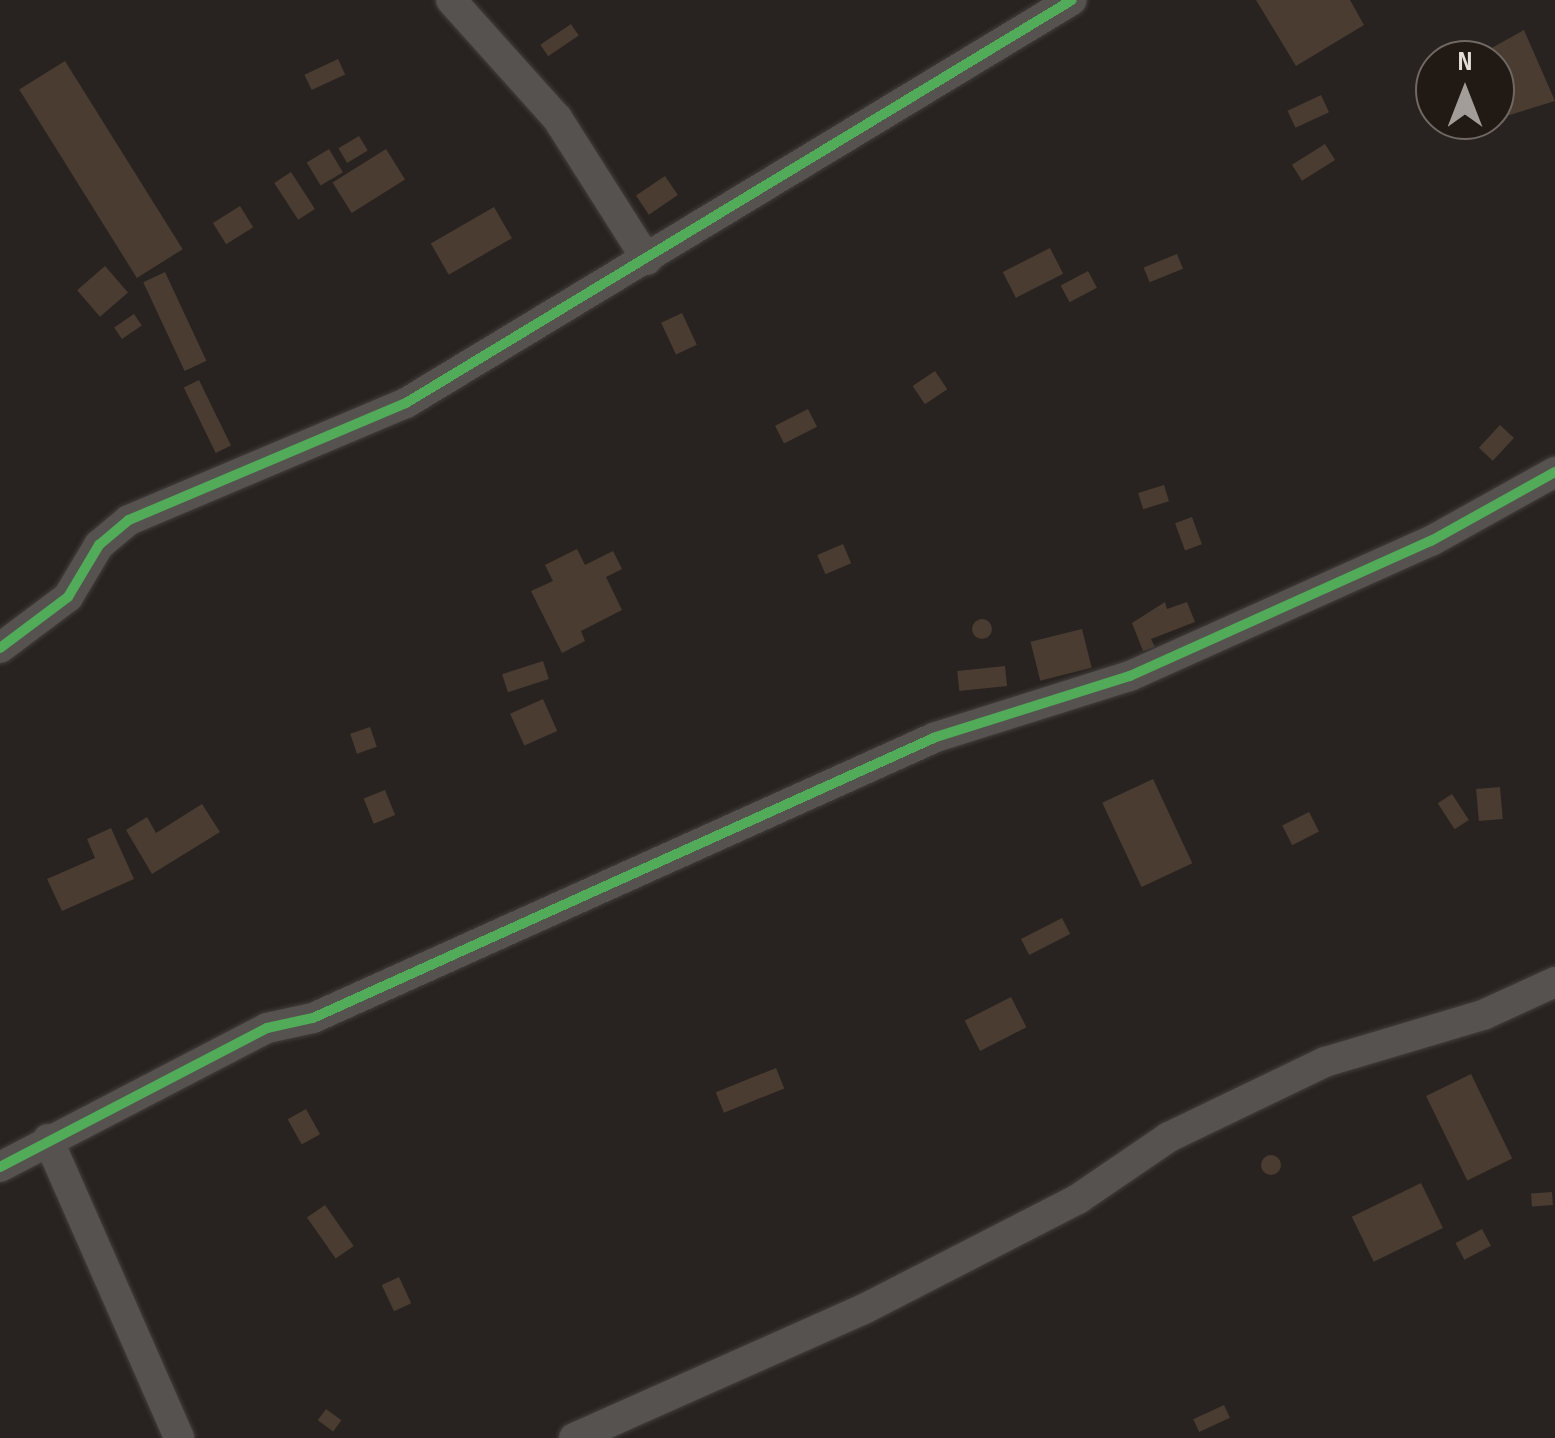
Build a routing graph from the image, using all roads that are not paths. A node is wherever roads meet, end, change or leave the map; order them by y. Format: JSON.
{"nodes":[{"id":1,"x":451,"y":0,"type":"edge"},
{"id":2,"x":1072,"y":0,"type":"edge"},
{"id":3,"x":646,"y":260,"type":"junction"},
{"id":4,"x":1555,"y":472,"type":"edge"},
{"id":5,"x":0,"y":648,"type":"edge"},
{"id":6,"x":1555,"y":982,"type":"edge"},
{"id":7,"x":48,"y":1139,"type":"junction"},
{"id":8,"x":0,"y":1167,"type":"edge"},
{"id":9,"x":179,"y":1438,"type":"edge"},
{"id":10,"x":574,"y":1438,"type":"edge"}],
"edges":[{"from":1,"to":3,"type":"street"},
{"from":2,"to":3,"type":"street"},
{"from":3,"to":5,"type":"street"},
{"from":4,"to":7,"type":"street"},
{"from":6,"to":10,"type":"street"},
{"from":7,"to":8,"type":"street"},
{"from":7,"to":9,"type":"street"}]}
